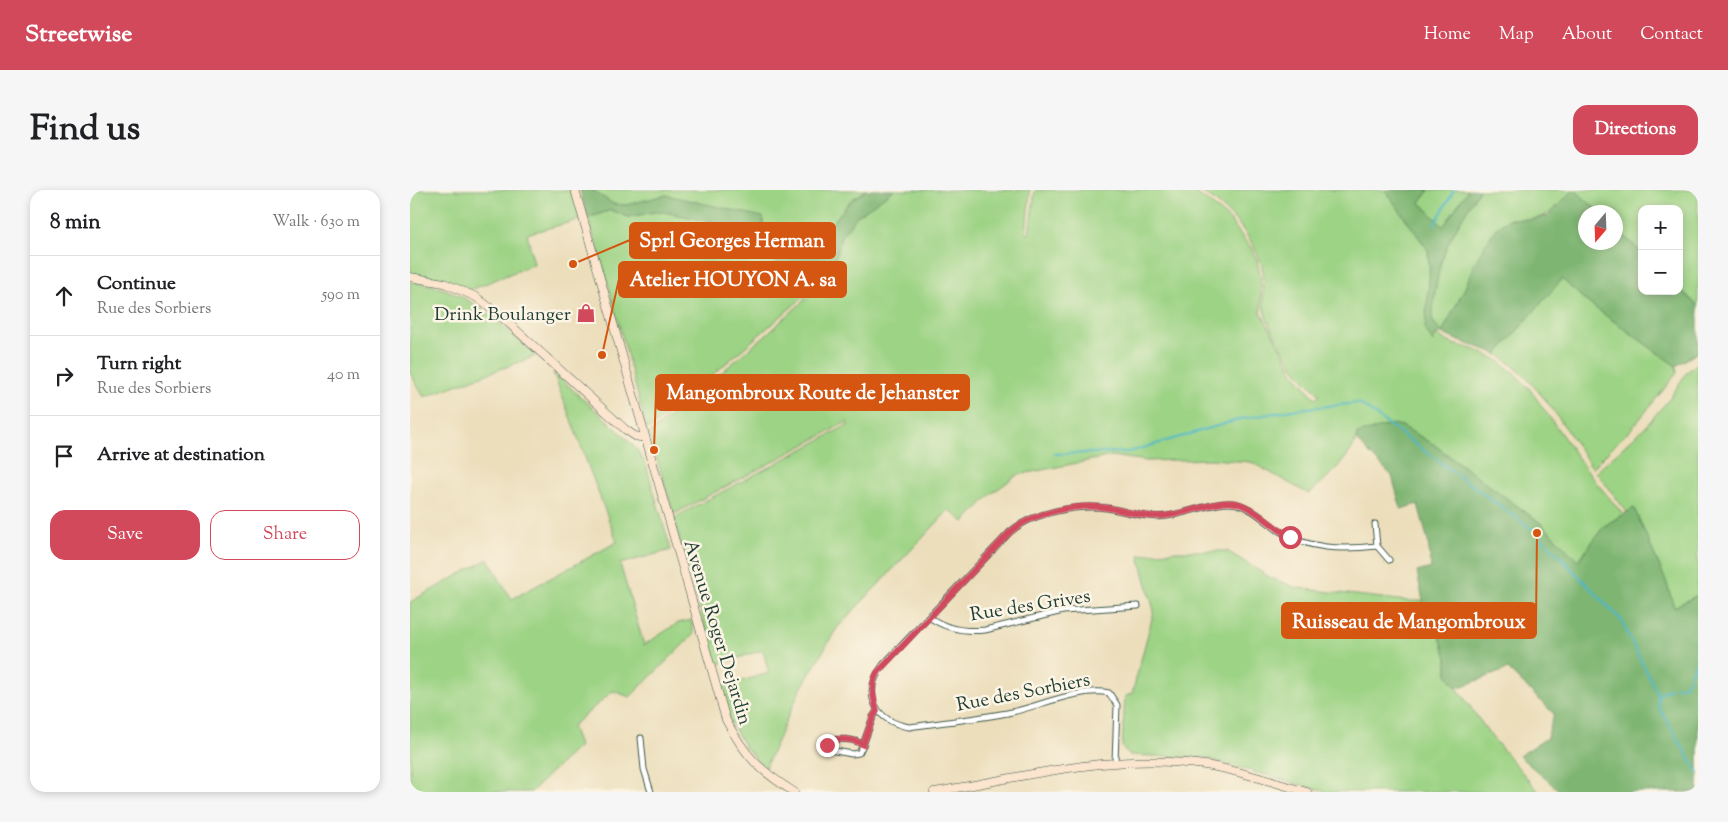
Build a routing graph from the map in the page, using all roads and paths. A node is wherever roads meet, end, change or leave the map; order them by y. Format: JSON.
{"nodes":[{"id":1,"x":576,"y":190,"type":"edge"},
{"id":2,"x":410,"y":277,"type":"edge"},
{"id":3,"x":645,"y":438,"type":"junction"},
{"id":4,"x":1375,"y":524,"type":"dead end"},
{"id":5,"x":1377,"y":546,"type":"junction"},
{"id":6,"x":1389,"y":560,"type":"dead end"},
{"id":7,"x":1138,"y":606,"type":"dead end"},
{"id":8,"x":929,"y":617,"type":"junction"},
{"id":9,"x":877,"y":711,"type":"junction"},
{"id":10,"x":641,"y":738,"type":"dead end"},
{"id":11,"x":863,"y":745,"type":"junction"},
{"id":12,"x":1115,"y":762,"type":"junction"},
{"id":13,"x":651,"y":792,"type":"edge"},
{"id":14,"x":794,"y":792,"type":"edge"},
{"id":15,"x":934,"y":792,"type":"edge"},
{"id":16,"x":1307,"y":792,"type":"edge"}],
"edges":[{"from":1,"to":3,"type":"main road","name":"Avenue Roger Dejardin"},
{"from":2,"to":3,"type":"main road"},
{"from":3,"to":14,"type":"main road","name":"Avenue Roger Dejardin"},
{"from":4,"to":5,"type":"street"},
{"from":5,"to":6,"type":"street"},
{"from":5,"to":8,"type":"street"},
{"from":7,"to":8,"type":"street","name":"Rue des Grives"},
{"from":8,"to":9,"type":"street"},
{"from":9,"to":11,"type":"street"},
{"from":9,"to":12,"type":"street","name":"Rue des Sorbiers"},
{"from":10,"to":13,"type":"street"},
{"from":11,"to":11,"type":"street"},
{"from":12,"to":15,"type":"main road"},
{"from":12,"to":16,"type":"main road"}]}
